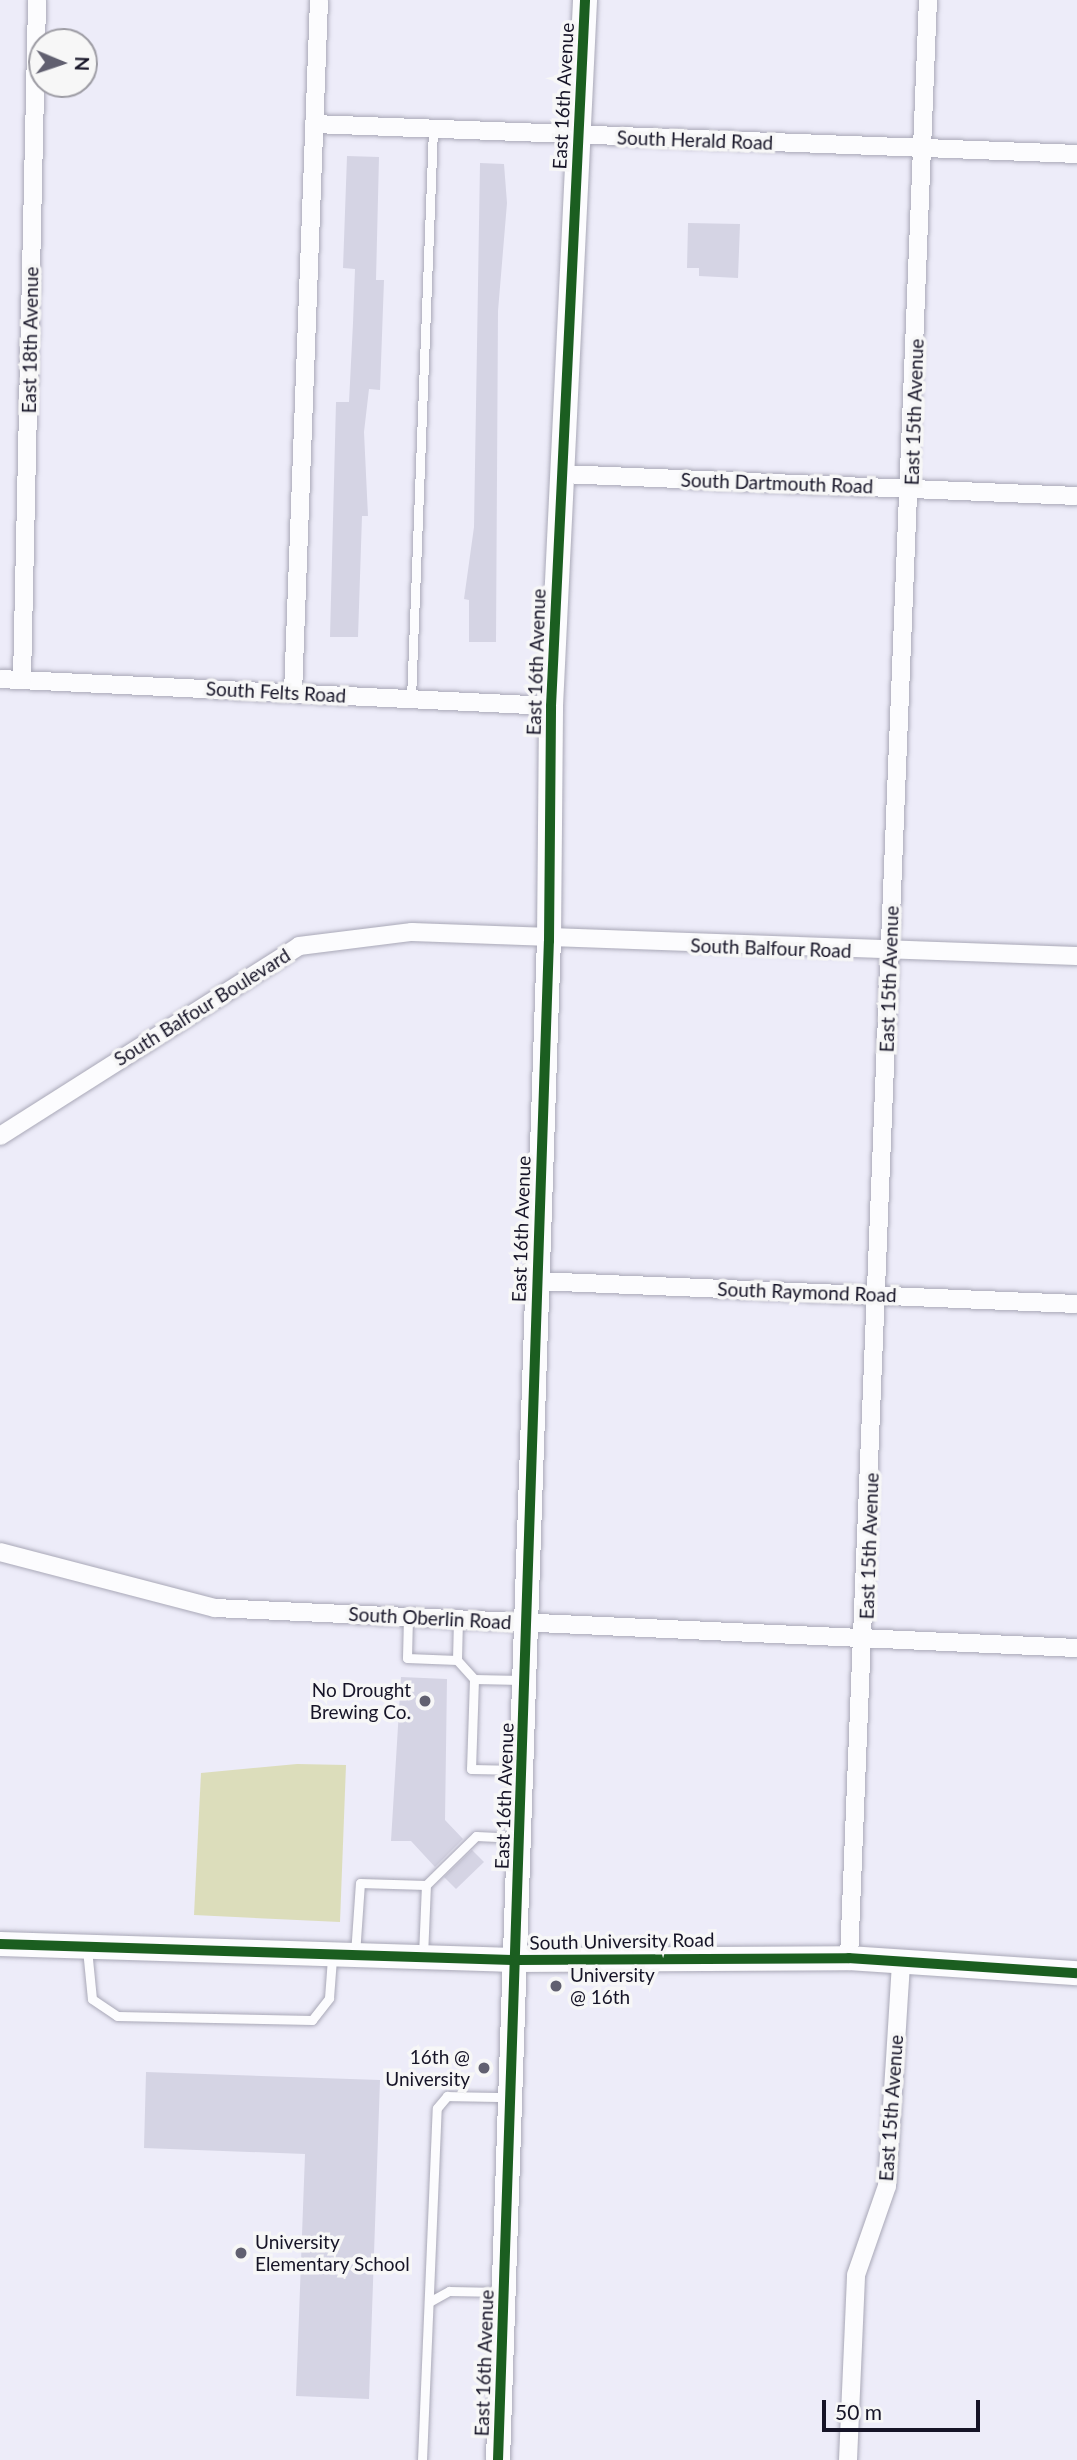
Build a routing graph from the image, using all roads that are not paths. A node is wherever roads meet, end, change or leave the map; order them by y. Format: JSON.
{"nodes":[{"id":1,"x":37,"y":0,"type":"edge"},
{"id":2,"x":319,"y":0,"type":"edge"},
{"id":3,"x":585,"y":0,"type":"edge"},
{"id":4,"x":928,"y":0,"type":"edge"},
{"id":5,"x":314,"y":124,"type":"junction"},
{"id":6,"x":433,"y":130,"type":"junction"},
{"id":7,"x":579,"y":137,"type":"junction"},
{"id":8,"x":922,"y":147,"type":"junction"},
{"id":9,"x":1077,"y":154,"type":"edge"},
{"id":10,"x":562,"y":474,"type":"junction"},
{"id":11,"x":912,"y":488,"type":"junction"},
{"id":12,"x":1077,"y":496,"type":"edge"},
{"id":13,"x":0,"y":679,"type":"edge"},
{"id":14,"x":22,"y":679,"type":"junction"},
{"id":15,"x":293,"y":693,"type":"junction"},
{"id":16,"x":411,"y":699,"type":"junction"},
{"id":17,"x":551,"y":706,"type":"junction"},
{"id":18,"x":549,"y":940,"type":"junction"},
{"id":19,"x":890,"y":952,"type":"junction"},
{"id":20,"x":1077,"y":956,"type":"edge"},
{"id":21,"x":0,"y":1136,"type":"edge"},
{"id":22,"x":537,"y":1281,"type":"junction"},
{"id":23,"x":878,"y":1295,"type":"junction"},
{"id":24,"x":1077,"y":1304,"type":"edge"},
{"id":25,"x":0,"y":1552,"type":"edge"},
{"id":26,"x":408,"y":1617,"type":"junction"},
{"id":27,"x":458,"y":1620,"type":"junction"},
{"id":28,"x":528,"y":1623,"type":"junction"},
{"id":29,"x":866,"y":1639,"type":"junction"},
{"id":30,"x":1077,"y":1648,"type":"edge"},
{"id":31,"x":457,"y":1660,"type":"junction"},
{"id":32,"x":474,"y":1679,"type":"junction"},
{"id":33,"x":526,"y":1681,"type":"junction"},
{"id":34,"x":523,"y":1770,"type":"junction"},
{"id":35,"x":520,"y":1839,"type":"junction"},
{"id":36,"x":426,"y":1885,"type":"junction"},
{"id":37,"x":0,"y":1944,"type":"edge"},
{"id":38,"x":86,"y":1947,"type":"junction"},
{"id":39,"x":344,"y":1955,"type":"junction"},
{"id":40,"x":423,"y":1957,"type":"junction"},
{"id":41,"x":849,"y":1958,"type":"junction"},
{"id":42,"x":515,"y":1960,"type":"junction"},
{"id":43,"x":901,"y":1962,"type":"junction"},
{"id":44,"x":1077,"y":1973,"type":"edge"},
{"id":45,"x":510,"y":2097,"type":"junction"},
{"id":46,"x":504,"y":2292,"type":"junction"},
{"id":47,"x":429,"y":2302,"type":"junction"},
{"id":48,"x":422,"y":2460,"type":"edge"},
{"id":49,"x":498,"y":2460,"type":"edge"},
{"id":50,"x":848,"y":2460,"type":"edge"}],
"edges":[{"from":1,"to":14,"type":"street","name":"East 18th Avenue"},
{"from":2,"to":5,"type":"street"},
{"from":3,"to":7,"type":"main road","name":"East 16th Avenue"},
{"from":4,"to":8,"type":"street","name":"East 15th Avenue"},
{"from":5,"to":6,"type":"street","name":"South Herald Road"},
{"from":5,"to":15,"type":"street"},
{"from":6,"to":7,"type":"street","name":"South Herald Road"},
{"from":6,"to":16,"type":"lane"},
{"from":7,"to":8,"type":"street","name":"South Herald Road"},
{"from":7,"to":10,"type":"main road","name":"East 16th Avenue"},
{"from":8,"to":9,"type":"street","name":"South Herald Road"},
{"from":8,"to":11,"type":"street","name":"East 15th Avenue"},
{"from":10,"to":11,"type":"street","name":"South Dartmouth Road"},
{"from":10,"to":17,"type":"main road","name":"East 16th Avenue"},
{"from":11,"to":12,"type":"street","name":"South Dartmouth Road"},
{"from":11,"to":19,"type":"street","name":"East 15th Avenue"},
{"from":13,"to":14,"type":"street","name":"South Felts Road"},
{"from":14,"to":15,"type":"street","name":"South Felts Road"},
{"from":15,"to":16,"type":"street","name":"South Felts Road"},
{"from":16,"to":17,"type":"street","name":"South Felts Road"},
{"from":17,"to":18,"type":"main road","name":"East 16th Avenue"},
{"from":18,"to":19,"type":"street","name":"South Balfour Road"},
{"from":18,"to":21,"type":"street","name":"South Balfour Boulevard"},
{"from":18,"to":22,"type":"main road","name":"East 16th Avenue"},
{"from":19,"to":20,"type":"street","name":"South Balfour Road"},
{"from":19,"to":23,"type":"street","name":"East 15th Avenue"},
{"from":22,"to":23,"type":"street","name":"South Raymond Road"},
{"from":22,"to":28,"type":"main road","name":"East 16th Avenue"},
{"from":23,"to":24,"type":"street","name":"South Raymond Road"},
{"from":23,"to":29,"type":"street","name":"East 15th Avenue"},
{"from":25,"to":26,"type":"street","name":"South Oberlin Road"},
{"from":26,"to":27,"type":"street","name":"South Oberlin Road"},
{"from":26,"to":31,"type":"lane"},
{"from":27,"to":28,"type":"street","name":"South Oberlin Road"},
{"from":27,"to":31,"type":"lane"},
{"from":28,"to":29,"type":"street","name":"South Oberlin Road"},
{"from":28,"to":33,"type":"main road","name":"East 16th Avenue"},
{"from":29,"to":30,"type":"street","name":"South Oberlin Road"},
{"from":29,"to":41,"type":"street","name":"East 15th Avenue"},
{"from":31,"to":32,"type":"lane"},
{"from":32,"to":33,"type":"lane"},
{"from":32,"to":34,"type":"lane"},
{"from":33,"to":34,"type":"main road","name":"East 16th Avenue"},
{"from":34,"to":35,"type":"main road","name":"East 16th Avenue"},
{"from":35,"to":36,"type":"lane"},
{"from":35,"to":42,"type":"main road","name":"East 16th Avenue"},
{"from":36,"to":39,"type":"lane"},
{"from":36,"to":40,"type":"lane"},
{"from":37,"to":38,"type":"main road","name":"South University Road"},
{"from":38,"to":39,"type":"main road","name":"South University Road"},
{"from":38,"to":39,"type":"lane"},
{"from":39,"to":40,"type":"main road","name":"South University Road"},
{"from":40,"to":42,"type":"main road","name":"South University Road"},
{"from":41,"to":42,"type":"main road","name":"South University Road"},
{"from":41,"to":43,"type":"main road","name":"South University Road"},
{"from":42,"to":45,"type":"main road","name":"East 16th Avenue"},
{"from":43,"to":44,"type":"main road","name":"South University Road"},
{"from":43,"to":50,"type":"street","name":"East 15th Avenue"},
{"from":45,"to":46,"type":"main road","name":"East 16th Avenue"},
{"from":45,"to":47,"type":"lane"},
{"from":46,"to":47,"type":"lane"},
{"from":46,"to":49,"type":"main road","name":"East 16th Avenue"},
{"from":47,"to":48,"type":"lane"}]}
